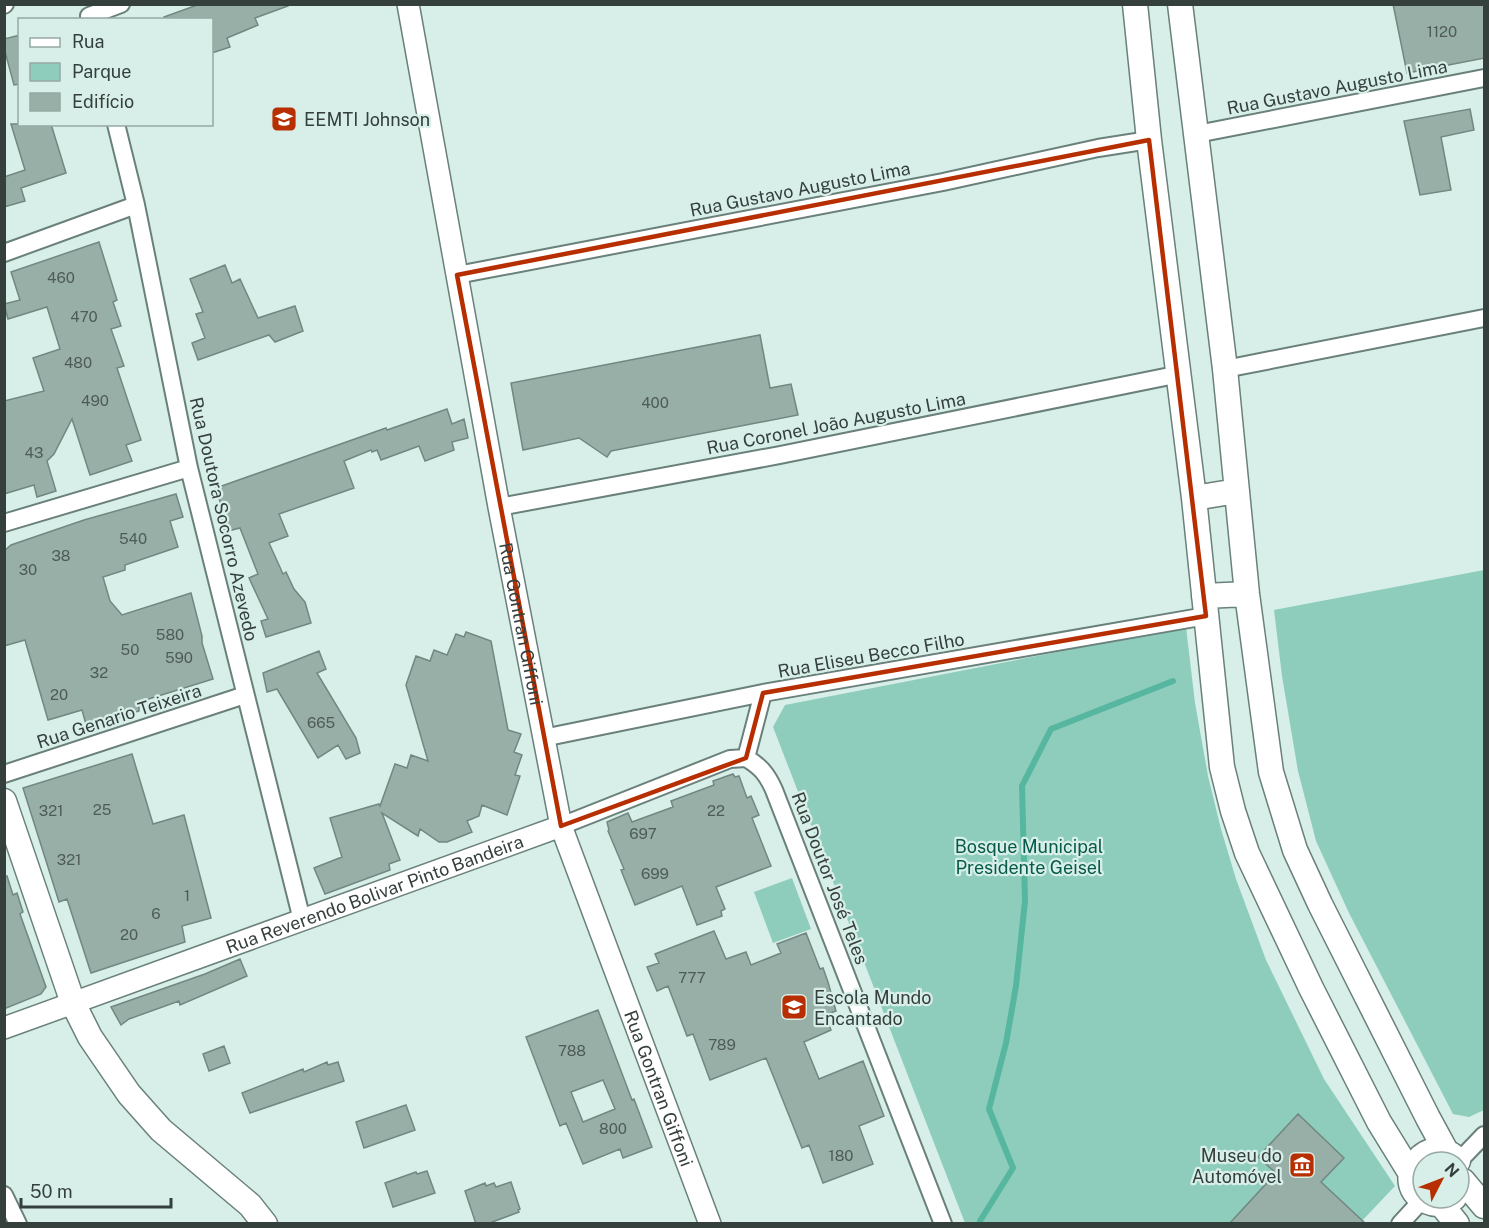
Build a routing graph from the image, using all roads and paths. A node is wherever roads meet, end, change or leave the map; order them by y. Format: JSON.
{"nodes":[{"id":1,"x":121,"y":4,"type":"edge"},
{"id":2,"x":408,"y":4,"type":"edge"},
{"id":3,"x":1135,"y":4,"type":"edge"},
{"id":4,"x":1180,"y":4,"type":"edge"},
{"id":5,"x":89,"y":13,"type":"edge"},
{"id":6,"x":1485,"y":78,"type":"edge"},
{"id":7,"x":117,"y":126,"type":"edge"},
{"id":8,"x":1197,"y":134,"type":"junction"},
{"id":9,"x":1149,"y":140,"type":"junction"},
{"id":10,"x":136,"y":205,"type":"junction"},
{"id":11,"x":4,"y":253,"type":"edge"},
{"id":12,"x":457,"y":275,"type":"junction"},
{"id":13,"x":1485,"y":318,"type":"edge"},
{"id":14,"x":1225,"y":369,"type":"junction"},
{"id":15,"x":1180,"y":374,"type":"junction"},
{"id":16,"x":189,"y":468,"type":"junction"},
{"id":17,"x":1237,"y":491,"type":"junction"},
{"id":18,"x":1194,"y":498,"type":"junction"},
{"id":19,"x":500,"y":507,"type":"junction"},
{"id":20,"x":4,"y":523,"type":"edge"},
{"id":21,"x":1247,"y":594,"type":"junction"},
{"id":22,"x":1205,"y":606,"type":"junction"},
{"id":23,"x":763,"y":693,"type":"junction"},
{"id":24,"x":246,"y":694,"type":"junction"},
{"id":25,"x":543,"y":738,"type":"junction"},
{"id":26,"x":746,"y":758,"type":"junction"},
{"id":27,"x":4,"y":774,"type":"edge"},
{"id":28,"x":4,"y":801,"type":"edge"},
{"id":29,"x":561,"y":826,"type":"junction"},
{"id":30,"x":302,"y":920,"type":"junction"},
{"id":31,"x":73,"y":1003,"type":"junction"},
{"id":32,"x":4,"y":1028,"type":"edge"},
{"id":33,"x":1485,"y":1135,"type":"edge"},
{"id":34,"x":1439,"y":1150,"type":"edge"},
{"id":35,"x":1471,"y":1154,"type":"edge"},
{"id":36,"x":1411,"y":1174,"type":"edge"},
{"id":37,"x":4,"y":1195,"type":"edge"},
{"id":38,"x":1471,"y":1195,"type":"edge"},
{"id":39,"x":1485,"y":1206,"type":"edge"},
{"id":40,"x":1416,"y":1210,"type":"edge"},
{"id":41,"x":18,"y":1224,"type":"edge"},
{"id":42,"x":265,"y":1224,"type":"edge"},
{"id":43,"x":710,"y":1224,"type":"edge"},
{"id":44,"x":943,"y":1224,"type":"edge"},
{"id":45,"x":1400,"y":1224,"type":"edge"}],
"edges":[{"from":1,"to":5,"type":"street"},
{"from":2,"to":12,"type":"street","name":"Rua Gontran Giffoni"},
{"from":3,"to":9,"type":"main road"},
{"from":4,"to":8,"type":"main road"},
{"from":6,"to":8,"type":"street","name":"Rua Gustavo Augusto Lima"},
{"from":7,"to":10,"type":"street","name":"Rua Doutora Socorro Azevedo"},
{"from":8,"to":14,"type":"main road"},
{"from":9,"to":12,"type":"street","name":"Rua Gustavo Augusto Lima"},
{"from":9,"to":15,"type":"main road"},
{"from":10,"to":11,"type":"street"},
{"from":10,"to":16,"type":"street","name":"Rua Doutora Socorro Azevedo"},
{"from":12,"to":19,"type":"street","name":"Rua Gontran Giffoni"},
{"from":13,"to":14,"type":"street"},
{"from":14,"to":17,"type":"main road"},
{"from":15,"to":18,"type":"main road"},
{"from":15,"to":19,"type":"street","name":"Rua Coronel João Augusto Lima"},
{"from":16,"to":20,"type":"street"},
{"from":16,"to":24,"type":"street","name":"Rua Doutora Socorro Azevedo"},
{"from":17,"to":18,"type":"main road"},
{"from":17,"to":21,"type":"main road"},
{"from":18,"to":22,"type":"main road"},
{"from":19,"to":25,"type":"street","name":"Rua Gontran Giffoni"},
{"from":21,"to":22,"type":"main road"},
{"from":21,"to":34,"type":"main road"},
{"from":22,"to":23,"type":"street","name":"Rua Eliseu Becco Filho"},
{"from":22,"to":36,"type":"main road"},
{"from":23,"to":25,"type":"street","name":"Rua Eliseu Becco Filho"},
{"from":23,"to":26,"type":"street"},
{"from":24,"to":27,"type":"street","name":"Rua Genario Teixeira"},
{"from":24,"to":30,"type":"street","name":"Rua Doutora Socorro Azevedo"},
{"from":25,"to":29,"type":"street","name":"Rua Gontran Giffoni"},
{"from":26,"to":29,"type":"street","name":"Rua Reverendo Bolivar Pinto Bandeira"},
{"from":26,"to":44,"type":"street","name":"Rua Doutor José Teles"},
{"from":28,"to":31,"type":"main road"},
{"from":29,"to":30,"type":"street","name":"Rua Reverendo Bolivar Pinto Bandeira"},
{"from":29,"to":43,"type":"street","name":"Rua Gontran Giffoni"},
{"from":30,"to":31,"type":"street","name":"Rua Reverendo Bolivar Pinto Bandeira"},
{"from":31,"to":32,"type":"street","name":"Rua Reverendo Bolivar Pinto Bandeira"},
{"from":31,"to":42,"type":"main road"},
{"from":33,"to":35,"type":"street"},
{"from":37,"to":41,"type":"street"},
{"from":38,"to":39,"type":"main road"},
{"from":40,"to":45,"type":"street"}]}
